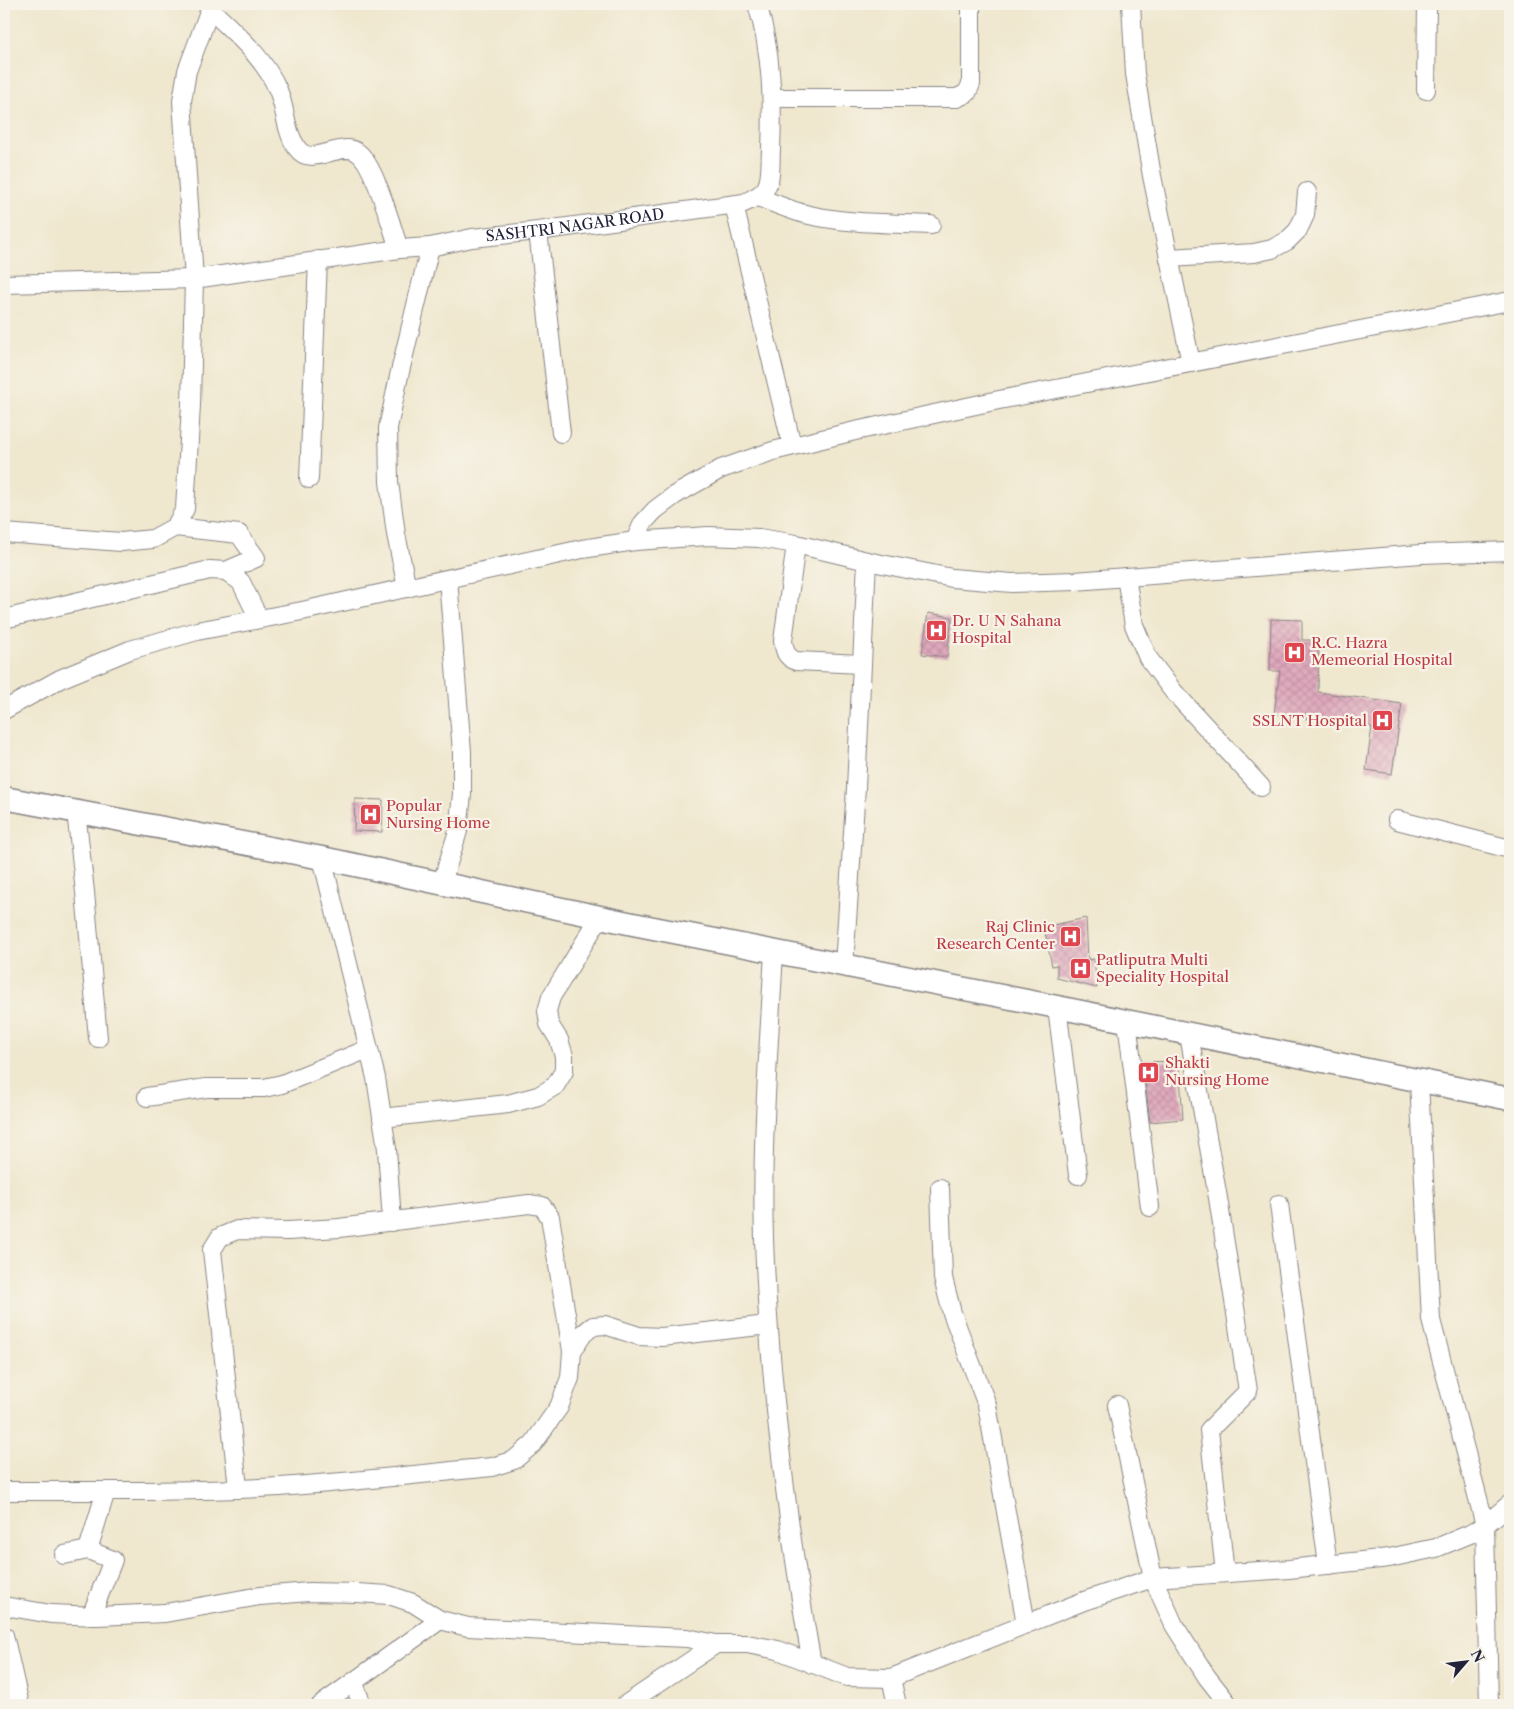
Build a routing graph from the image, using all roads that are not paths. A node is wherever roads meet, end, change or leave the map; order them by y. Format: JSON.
{"nodes":[{"id":1,"x":757,"y":4,"type":"edge"},
{"id":2,"x":971,"y":4,"type":"edge"},
{"id":3,"x":1131,"y":4,"type":"edge"},
{"id":4,"x":1426,"y":4,"type":"edge"},
{"id":5,"x":210,"y":6,"type":"edge"},
{"id":6,"x":1426,"y":90,"type":"dead end"},
{"id":7,"x":772,"y":98,"type":"junction"},
{"id":8,"x":1306,"y":192,"type":"dead end"},
{"id":9,"x":758,"y":197,"type":"junction"},
{"id":10,"x":734,"y":204,"type":"junction"},
{"id":11,"x":931,"y":225,"type":"dead end"},
{"id":12,"x":538,"y":231,"type":"junction"},
{"id":13,"x":430,"y":247,"type":"junction"},
{"id":14,"x":399,"y":248,"type":"junction"},
{"id":15,"x":1169,"y":258,"type":"junction"},
{"id":16,"x":318,"y":260,"type":"junction"},
{"id":17,"x":194,"y":279,"type":"junction"},
{"id":18,"x":4,"y":284,"type":"edge"},
{"id":19,"x":1510,"y":301,"type":"edge"},
{"id":20,"x":1191,"y":363,"type":"junction"},
{"id":21,"x":561,"y":432,"type":"dead end"},
{"id":22,"x":792,"y":446,"type":"junction"},
{"id":23,"x":309,"y":478,"type":"dead end"},
{"id":24,"x":176,"y":527,"type":"junction"},
{"id":25,"x":4,"y":533,"type":"edge"},
{"id":26,"x":635,"y":541,"type":"junction"},
{"id":27,"x":796,"y":544,"type":"junction"},
{"id":28,"x":1510,"y":550,"type":"edge"},
{"id":29,"x":867,"y":561,"type":"junction"},
{"id":30,"x":226,"y":571,"type":"junction"},
{"id":31,"x":1126,"y":577,"type":"junction"},
{"id":32,"x":448,"y":580,"type":"junction"},
{"id":33,"x":407,"y":588,"type":"junction"},
{"id":34,"x":4,"y":619,"type":"edge"},
{"id":35,"x":259,"y":619,"type":"junction"},
{"id":36,"x":862,"y":664,"type":"junction"},
{"id":37,"x":4,"y":710,"type":"edge"},
{"id":38,"x":1261,"y":787,"type":"dead end"},
{"id":39,"x":4,"y":798,"type":"edge"},
{"id":40,"x":76,"y":811,"type":"junction"},
{"id":41,"x":1397,"y":820,"type":"dead end"},
{"id":42,"x":1510,"y":849,"type":"edge"},
{"id":43,"x":322,"y":858,"type":"junction"},
{"id":44,"x":442,"y":883,"type":"junction"},
{"id":45,"x":600,"y":917,"type":"junction"},
{"id":46,"x":774,"y":951,"type":"junction"},
{"id":47,"x":844,"y":965,"type":"junction"},
{"id":48,"x":1057,"y":1007,"type":"junction"},
{"id":49,"x":1127,"y":1021,"type":"junction"},
{"id":50,"x":1189,"y":1034,"type":"junction"},
{"id":51,"x":98,"y":1038,"type":"dead end"},
{"id":52,"x":368,"y":1049,"type":"junction"},
{"id":53,"x":1419,"y":1081,"type":"junction"},
{"id":54,"x":147,"y":1097,"type":"dead end"},
{"id":55,"x":1510,"y":1099,"type":"edge"},
{"id":56,"x":382,"y":1118,"type":"junction"},
{"id":57,"x":1078,"y":1175,"type":"dead end"},
{"id":58,"x":940,"y":1188,"type":"dead end"},
{"id":59,"x":1279,"y":1204,"type":"dead end"},
{"id":60,"x":1150,"y":1207,"type":"dead end"},
{"id":61,"x":392,"y":1222,"type":"junction"},
{"id":62,"x":768,"y":1326,"type":"junction"},
{"id":63,"x":572,"y":1351,"type":"junction"},
{"id":64,"x":1117,"y":1405,"type":"dead end"},
{"id":65,"x":238,"y":1488,"type":"junction"},
{"id":66,"x":4,"y":1491,"type":"edge"},
{"id":67,"x":106,"y":1491,"type":"junction"},
{"id":68,"x":1510,"y":1504,"type":"edge"},
{"id":69,"x":1485,"y":1525,"type":"junction"},
{"id":70,"x":88,"y":1550,"type":"junction"},
{"id":71,"x":64,"y":1556,"type":"dead end"},
{"id":72,"x":1328,"y":1565,"type":"junction"},
{"id":73,"x":1225,"y":1573,"type":"junction"},
{"id":74,"x":1153,"y":1578,"type":"junction"},
{"id":75,"x":4,"y":1606,"type":"edge"},
{"id":76,"x":90,"y":1616,"type":"junction"},
{"id":77,"x":440,"y":1620,"type":"junction"},
{"id":78,"x":1026,"y":1624,"type":"junction"},
{"id":79,"x":4,"y":1634,"type":"edge"},
{"id":80,"x":716,"y":1644,"type":"junction"},
{"id":81,"x":812,"y":1664,"type":"junction"},
{"id":82,"x":891,"y":1678,"type":"junction"},
{"id":83,"x":354,"y":1683,"type":"junction"},
{"id":84,"x":20,"y":1705,"type":"edge"},
{"id":85,"x":321,"y":1705,"type":"edge"},
{"id":86,"x":362,"y":1705,"type":"edge"},
{"id":87,"x":625,"y":1705,"type":"edge"},
{"id":88,"x":897,"y":1705,"type":"edge"},
{"id":89,"x":1229,"y":1705,"type":"edge"},
{"id":90,"x":1489,"y":1705,"type":"edge"}],
"edges":[{"from":1,"to":7,"type":"street"},
{"from":2,"to":7,"type":"street"},
{"from":3,"to":15,"type":"street"},
{"from":4,"to":6,"type":"street"},
{"from":5,"to":14,"type":"street"},
{"from":5,"to":17,"type":"street"},
{"from":7,"to":9,"type":"street"},
{"from":8,"to":15,"type":"street"},
{"from":9,"to":10,"type":"street","name":"SASHTRI NAGAR ROAD"},
{"from":9,"to":11,"type":"street"},
{"from":10,"to":12,"type":"street","name":"SASHTRI NAGAR ROAD"},
{"from":10,"to":22,"type":"street"},
{"from":12,"to":13,"type":"street","name":"SASHTRI NAGAR ROAD"},
{"from":12,"to":21,"type":"street"},
{"from":13,"to":14,"type":"street","name":"SASHTRI NAGAR ROAD"},
{"from":13,"to":33,"type":"street"},
{"from":14,"to":16,"type":"street","name":"SASHTRI NAGAR ROAD"},
{"from":15,"to":20,"type":"street"},
{"from":16,"to":17,"type":"street","name":"SASHTRI NAGAR ROAD"},
{"from":16,"to":23,"type":"street"},
{"from":17,"to":18,"type":"street","name":"SASHTRI NAGAR ROAD"},
{"from":17,"to":24,"type":"street"},
{"from":19,"to":20,"type":"street"},
{"from":20,"to":22,"type":"street"},
{"from":22,"to":26,"type":"street"},
{"from":24,"to":25,"type":"street"},
{"from":24,"to":30,"type":"street"},
{"from":26,"to":27,"type":"street"},
{"from":26,"to":32,"type":"street"},
{"from":27,"to":29,"type":"street"},
{"from":27,"to":36,"type":"street"},
{"from":28,"to":31,"type":"street"},
{"from":29,"to":31,"type":"street"},
{"from":29,"to":36,"type":"street"},
{"from":30,"to":34,"type":"street"},
{"from":30,"to":35,"type":"street"},
{"from":31,"to":38,"type":"street"},
{"from":32,"to":33,"type":"street"},
{"from":32,"to":44,"type":"street"},
{"from":33,"to":35,"type":"street"},
{"from":35,"to":37,"type":"street"},
{"from":36,"to":47,"type":"street"},
{"from":39,"to":40,"type":"main road"},
{"from":40,"to":43,"type":"main road"},
{"from":40,"to":51,"type":"street"},
{"from":41,"to":42,"type":"street"},
{"from":43,"to":44,"type":"main road"},
{"from":43,"to":52,"type":"street"},
{"from":44,"to":45,"type":"main road"},
{"from":45,"to":46,"type":"main road"},
{"from":45,"to":56,"type":"street"},
{"from":46,"to":47,"type":"main road"},
{"from":46,"to":62,"type":"street"},
{"from":47,"to":48,"type":"main road"},
{"from":48,"to":49,"type":"main road"},
{"from":48,"to":57,"type":"street"},
{"from":49,"to":50,"type":"main road"},
{"from":49,"to":60,"type":"street"},
{"from":50,"to":53,"type":"main road"},
{"from":50,"to":73,"type":"street"},
{"from":52,"to":54,"type":"street"},
{"from":52,"to":56,"type":"street"},
{"from":53,"to":55,"type":"main road"},
{"from":53,"to":69,"type":"street"},
{"from":56,"to":61,"type":"street"},
{"from":58,"to":78,"type":"street"},
{"from":59,"to":72,"type":"street"},
{"from":61,"to":63,"type":"street"},
{"from":61,"to":65,"type":"street"},
{"from":62,"to":63,"type":"street"},
{"from":62,"to":81,"type":"street"},
{"from":63,"to":65,"type":"street"},
{"from":64,"to":74,"type":"street"},
{"from":65,"to":67,"type":"street"},
{"from":66,"to":67,"type":"street"},
{"from":67,"to":70,"type":"street"},
{"from":68,"to":69,"type":"street"},
{"from":69,"to":72,"type":"street"},
{"from":69,"to":90,"type":"street"},
{"from":70,"to":71,"type":"street"},
{"from":70,"to":76,"type":"street"},
{"from":72,"to":73,"type":"street"},
{"from":73,"to":74,"type":"street"},
{"from":74,"to":78,"type":"street"},
{"from":74,"to":89,"type":"street"},
{"from":75,"to":76,"type":"street"},
{"from":76,"to":77,"type":"street"},
{"from":77,"to":80,"type":"street"},
{"from":77,"to":83,"type":"street"},
{"from":78,"to":82,"type":"street"},
{"from":79,"to":84,"type":"street"},
{"from":80,"to":81,"type":"street"},
{"from":80,"to":87,"type":"street"},
{"from":81,"to":82,"type":"street"},
{"from":82,"to":88,"type":"street"},
{"from":83,"to":85,"type":"street"},
{"from":83,"to":86,"type":"street"}]}
